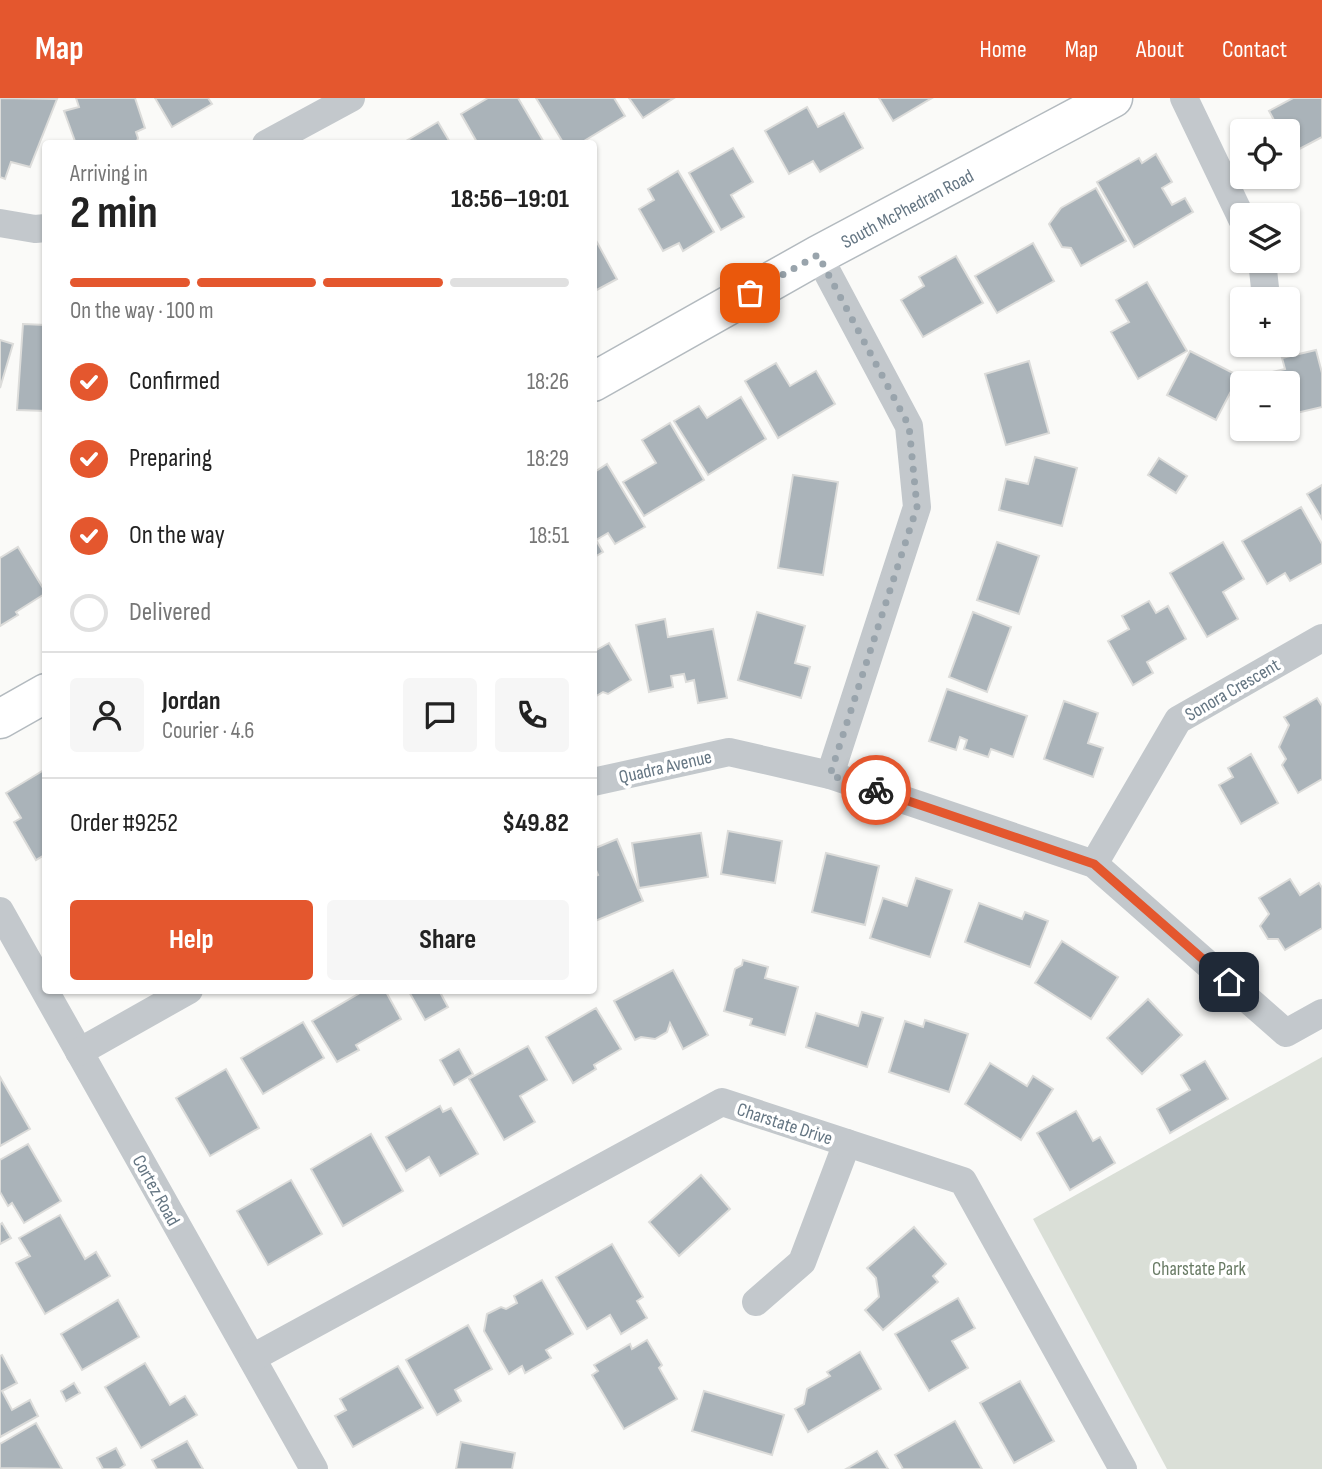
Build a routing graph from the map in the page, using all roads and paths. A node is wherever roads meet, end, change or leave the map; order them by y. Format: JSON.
{"nodes":[{"id":1,"x":351,"y":98,"type":"edge"},
{"id":2,"x":1113,"y":98,"type":"edge"},
{"id":3,"x":1184,"y":98,"type":"edge"},
{"id":4,"x":273,"y":140,"type":"edge"},
{"id":5,"x":1234,"y":203,"type":"edge"},
{"id":6,"x":0,"y":223,"type":"edge"},
{"id":7,"x":42,"y":228,"type":"edge"},
{"id":8,"x":818,"y":255,"type":"junction"},
{"id":9,"x":597,"y":381,"type":"edge"},
{"id":10,"x":1322,"y":638,"type":"edge"},
{"id":11,"x":42,"y":695,"type":"edge"},
{"id":12,"x":0,"y":719,"type":"edge"},
{"id":13,"x":830,"y":775,"type":"junction"},
{"id":14,"x":597,"y":781,"type":"edge"},
{"id":15,"x":1094,"y":864,"type":"junction"},
{"id":16,"x":0,"y":911,"type":"edge"},
{"id":17,"x":42,"y":986,"type":"edge"},
{"id":18,"x":47,"y":994,"type":"edge"},
{"id":19,"x":182,"y":994,"type":"edge"},
{"id":20,"x":1322,"y":1013,"type":"edge"},
{"id":21,"x":79,"y":1052,"type":"junction"},
{"id":22,"x":847,"y":1143,"type":"junction"},
{"id":23,"x":756,"y":1302,"type":"dead end"},
{"id":24,"x":252,"y":1358,"type":"junction"},
{"id":25,"x":314,"y":1469,"type":"edge"},
{"id":26,"x":1123,"y":1469,"type":"edge"}],
"edges":[{"from":1,"to":4,"type":"street"},
{"from":2,"to":8,"type":"street","name":"South McPhedran Road"},
{"from":3,"to":5,"type":"street"},
{"from":6,"to":7,"type":"street"},
{"from":8,"to":9,"type":"street","name":"South McPhedran Road"},
{"from":8,"to":13,"type":"street"},
{"from":10,"to":15,"type":"street","name":"Sonora Crescent"},
{"from":11,"to":12,"type":"street"},
{"from":13,"to":14,"type":"street","name":"Quadra Avenue"},
{"from":13,"to":15,"type":"street","name":"Quadra Avenue"},
{"from":15,"to":20,"type":"street","name":"Quadra Avenue"},
{"from":16,"to":17,"type":"street","name":"Cortez Road"},
{"from":18,"to":21,"type":"street","name":"Cortez Road"},
{"from":19,"to":21,"type":"street"},
{"from":21,"to":24,"type":"street","name":"Cortez Road"},
{"from":22,"to":23,"type":"street"},
{"from":22,"to":24,"type":"street","name":"Charstate Drive"},
{"from":22,"to":26,"type":"street","name":"Charstate Drive"},
{"from":24,"to":25,"type":"street","name":"Cortez Road"}]}
